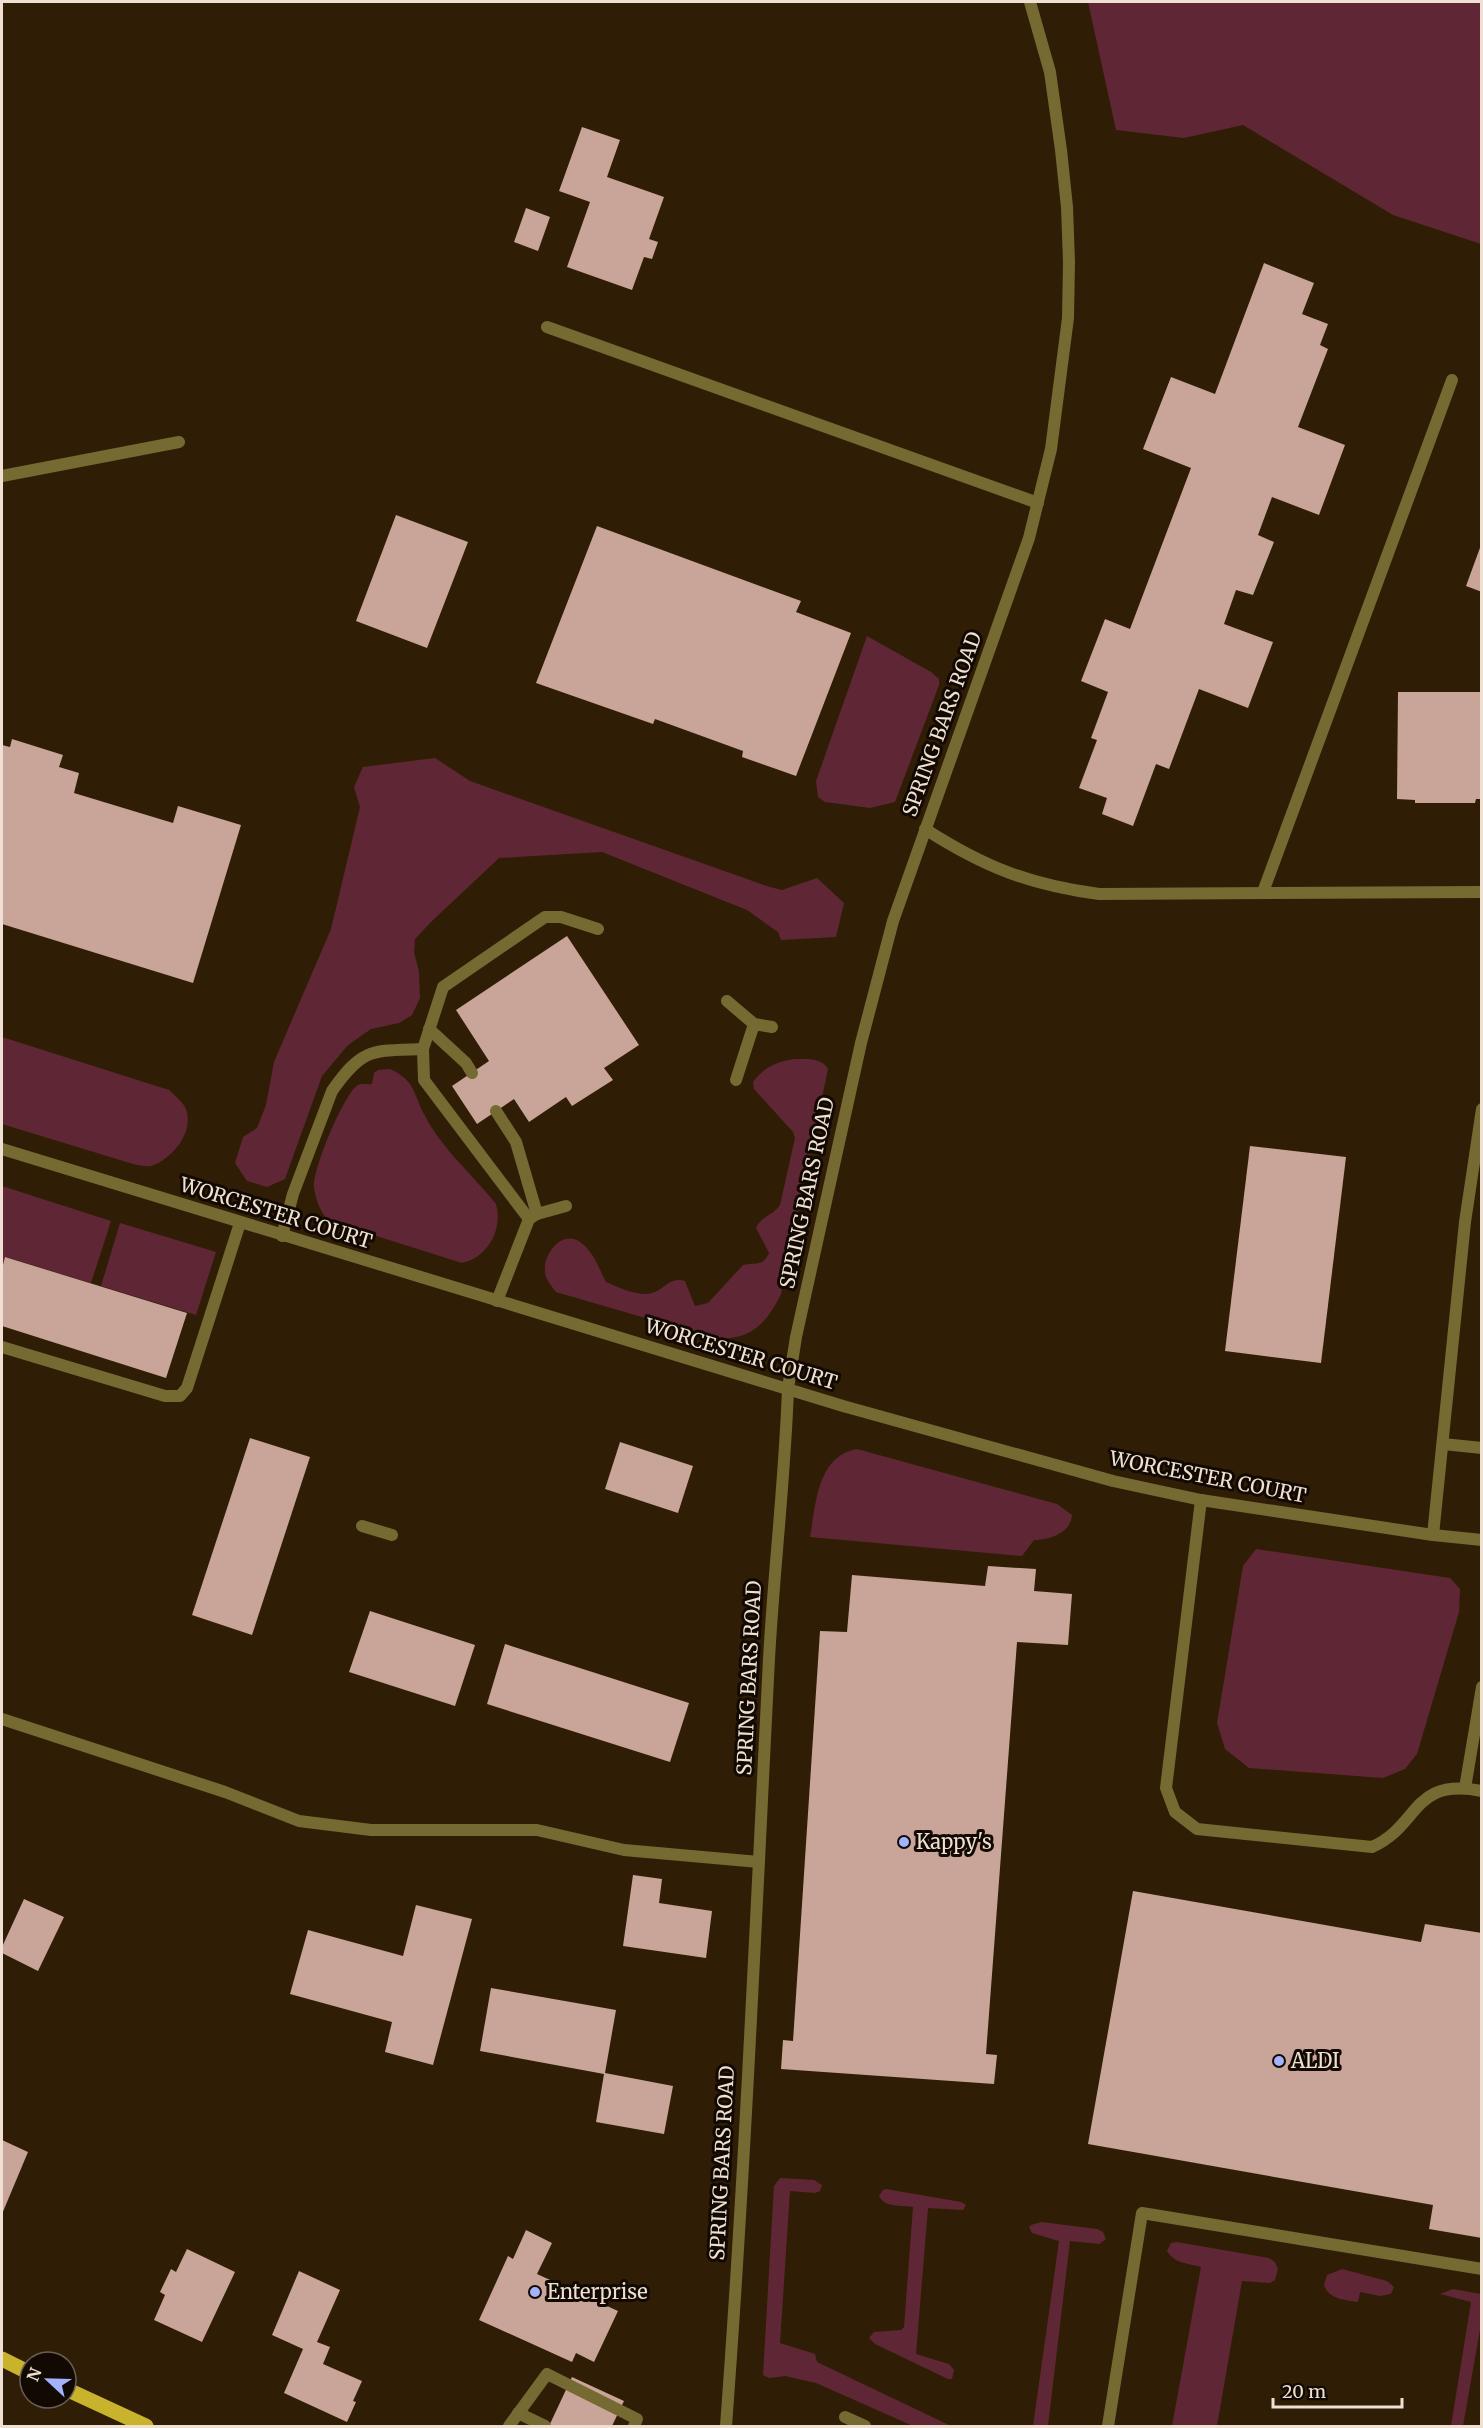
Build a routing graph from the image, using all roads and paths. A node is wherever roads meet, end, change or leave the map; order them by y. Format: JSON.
{"nodes":[{"id":1,"x":1030,"y":2,"type":"edge"},
{"id":2,"x":547,"y":327,"type":"dead end"},
{"id":3,"x":1452,"y":380,"type":"dead end"},
{"id":4,"x":179,"y":442,"type":"dead end"},
{"id":5,"x":2,"y":476,"type":"edge"},
{"id":6,"x":1038,"y":503,"type":"junction"},
{"id":7,"x":925,"y":829,"type":"junction"},
{"id":8,"x":1263,"y":892,"type":"junction"},
{"id":9,"x":1482,"y":892,"type":"edge"},
{"id":10,"x":598,"y":929,"type":"dead end"},
{"id":11,"x":727,"y":1001,"type":"dead end"},
{"id":12,"x":754,"y":1024,"type":"junction"},
{"id":13,"x":772,"y":1027,"type":"dead end"},
{"id":14,"x":429,"y":1029,"type":"junction"},
{"id":15,"x":423,"y":1049,"type":"junction"},
{"id":16,"x":472,"y":1073,"type":"dead end"},
{"id":17,"x":736,"y":1080,"type":"dead end"},
{"id":18,"x":1482,"y":1109,"type":"edge"},
{"id":19,"x":496,"y":1111,"type":"dead end"},
{"id":20,"x":2,"y":1149,"type":"edge"},
{"id":21,"x":566,"y":1206,"type":"dead end"},
{"id":22,"x":533,"y":1216,"type":"junction"},
{"id":23,"x":240,"y":1223,"type":"junction"},
{"id":24,"x":282,"y":1236,"type":"junction"},
{"id":25,"x":497,"y":1302,"type":"junction"},
{"id":26,"x":2,"y":1347,"type":"edge"},
{"id":27,"x":788,"y":1388,"type":"junction"},
{"id":28,"x":1443,"y":1444,"type":"junction"},
{"id":29,"x":1482,"y":1448,"type":"edge"},
{"id":30,"x":1201,"y":1500,"type":"junction"},
{"id":31,"x":362,"y":1526,"type":"dead end"},
{"id":32,"x":392,"y":1535,"type":"dead end"},
{"id":33,"x":1433,"y":1535,"type":"junction"},
{"id":34,"x":1482,"y":1540,"type":"edge"},
{"id":35,"x":1482,"y":1687,"type":"edge"},
{"id":36,"x":2,"y":1719,"type":"edge"},
{"id":37,"x":1465,"y":1788,"type":"junction"},
{"id":38,"x":1482,"y":1791,"type":"edge"},
{"id":39,"x":759,"y":1862,"type":"junction"},
{"id":40,"x":1482,"y":2269,"type":"edge"},
{"id":41,"x":2,"y":2359,"type":"edge"},
{"id":42,"x":18,"y":2367,"type":"edge"},
{"id":43,"x":78,"y":2395,"type":"edge"},
{"id":44,"x":519,"y":2413,"type":"junction"},
{"id":45,"x":845,"y":2417,"type":"dead end"},
{"id":46,"x":146,"y":2427,"type":"edge"},
{"id":47,"x":510,"y":2427,"type":"edge"},
{"id":48,"x":545,"y":2427,"type":"edge"},
{"id":49,"x":634,"y":2427,"type":"edge"},
{"id":50,"x":726,"y":2427,"type":"edge"},
{"id":51,"x":865,"y":2427,"type":"edge"},
{"id":52,"x":1108,"y":2427,"type":"edge"}],
"edges":[{"from":1,"to":6,"type":"street","name":"SPRING BARS ROAD"},
{"from":2,"to":6,"type":"street"},
{"from":3,"to":8,"type":"street"},
{"from":4,"to":5,"type":"street"},
{"from":6,"to":7,"type":"street","name":"SPRING BARS ROAD"},
{"from":7,"to":8,"type":"street"},
{"from":7,"to":27,"type":"street","name":"SPRING BARS ROAD"},
{"from":8,"to":9,"type":"street"},
{"from":10,"to":14,"type":"street"},
{"from":11,"to":12,"type":"street"},
{"from":12,"to":13,"type":"street"},
{"from":12,"to":17,"type":"street"},
{"from":14,"to":15,"type":"street"},
{"from":14,"to":16,"type":"street"},
{"from":15,"to":22,"type":"street"},
{"from":15,"to":24,"type":"street"},
{"from":18,"to":28,"type":"street"},
{"from":19,"to":22,"type":"street"},
{"from":20,"to":23,"type":"street","name":"WORCESTER COURT"},
{"from":21,"to":22,"type":"street"},
{"from":22,"to":25,"type":"street"},
{"from":23,"to":24,"type":"street","name":"WORCESTER COURT"},
{"from":23,"to":26,"type":"street"},
{"from":24,"to":25,"type":"street","name":"WORCESTER COURT"},
{"from":25,"to":27,"type":"street","name":"WORCESTER COURT"},
{"from":27,"to":30,"type":"street","name":"WORCESTER COURT"},
{"from":27,"to":39,"type":"street","name":"SPRING BARS ROAD"},
{"from":28,"to":29,"type":"street"},
{"from":28,"to":33,"type":"street"},
{"from":30,"to":33,"type":"street","name":"WORCESTER COURT"},
{"from":30,"to":37,"type":"street"},
{"from":31,"to":32,"type":"street"},
{"from":33,"to":34,"type":"street","name":"WORCESTER COURT"},
{"from":35,"to":37,"type":"street"},
{"from":36,"to":39,"type":"street"},
{"from":37,"to":38,"type":"street"},
{"from":39,"to":50,"type":"street","name":"SPRING BARS ROAD"},
{"from":40,"to":52,"type":"street"},
{"from":41,"to":42,"type":"main road"},
{"from":43,"to":46,"type":"main road"},
{"from":44,"to":47,"type":"street"},
{"from":44,"to":48,"type":"street"},
{"from":44,"to":49,"type":"street"},
{"from":45,"to":51,"type":"street"}]}
